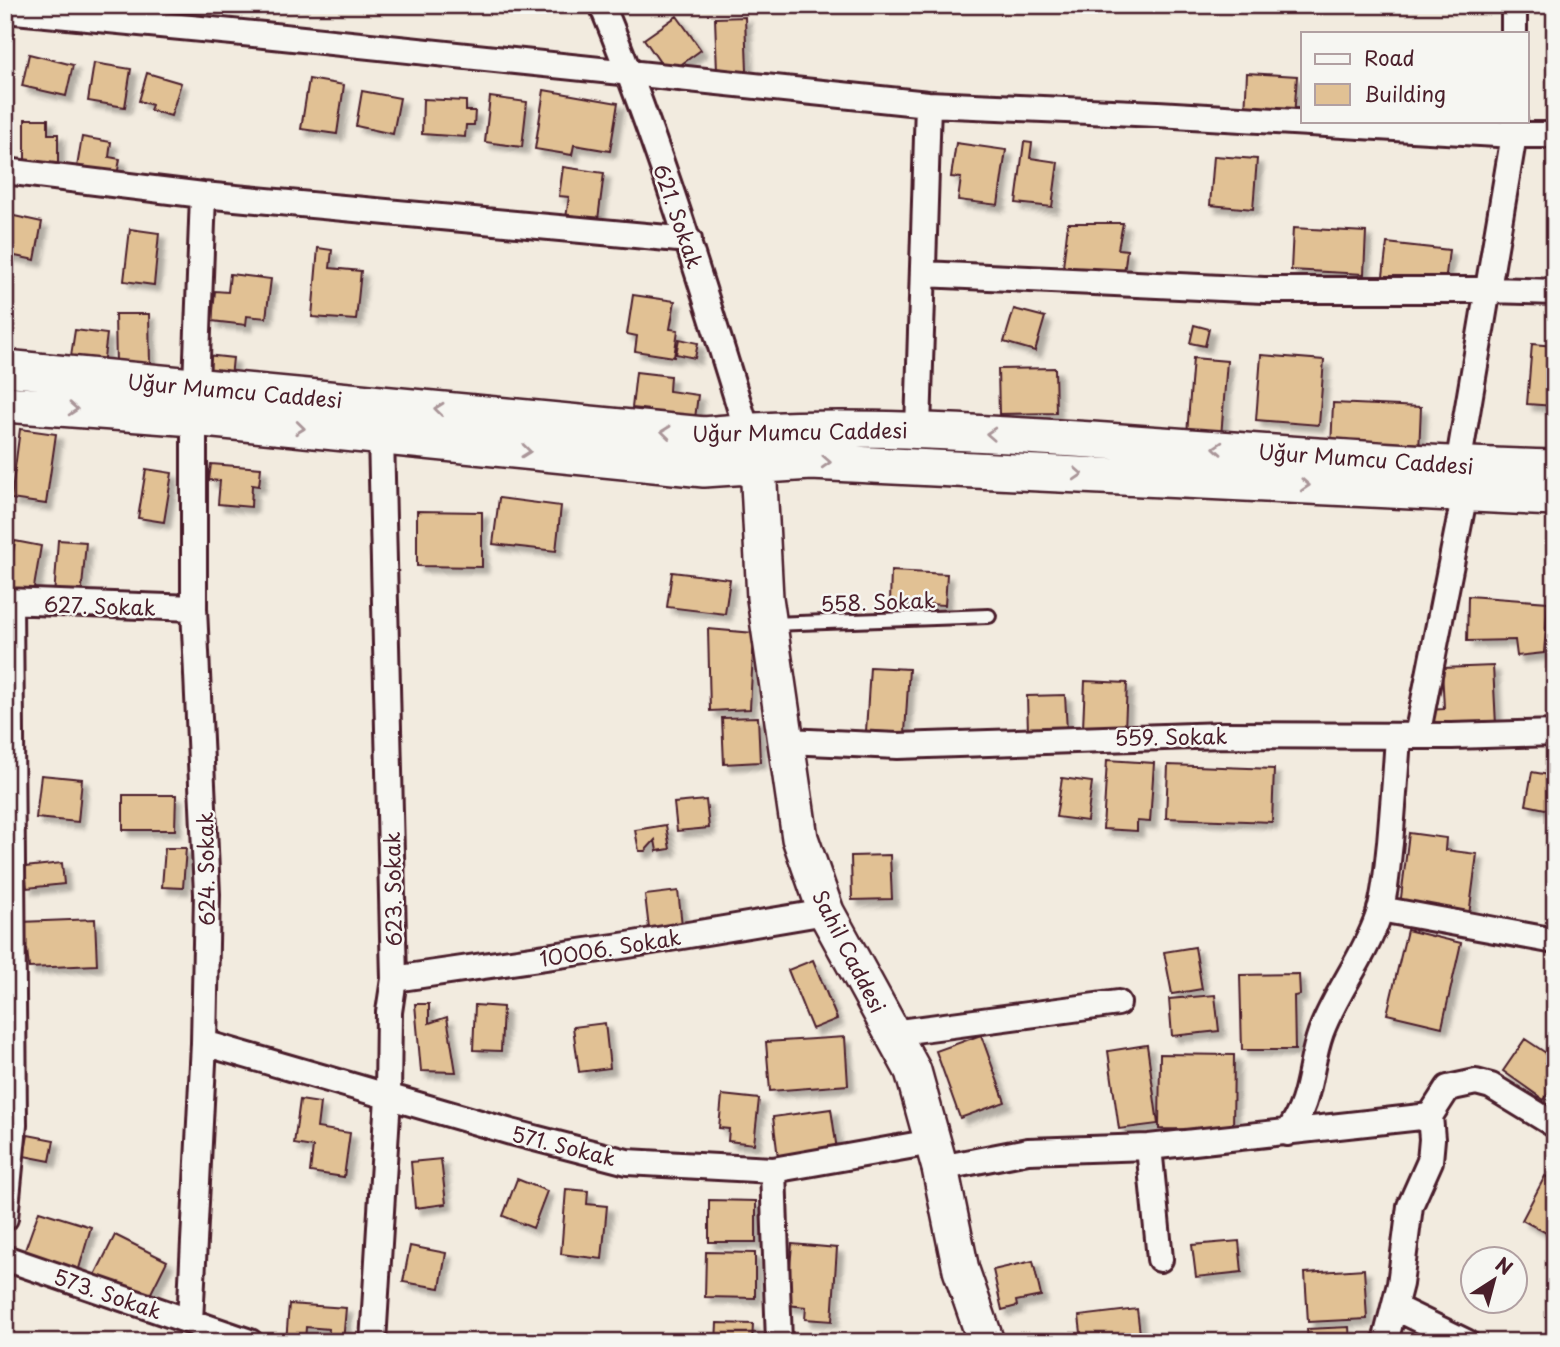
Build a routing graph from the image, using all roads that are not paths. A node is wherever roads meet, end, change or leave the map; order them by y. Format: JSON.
{"nodes":[{"id":1,"x":602,"y":5,"type":"edge"},
{"id":2,"x":1514,"y":5,"type":"edge"},
{"id":3,"x":5,"y":10,"type":"edge"},
{"id":4,"x":1514,"y":32,"type":"edge"},
{"id":5,"x":630,"y":74,"type":"junction"},
{"id":6,"x":928,"y":104,"type":"junction"},
{"id":7,"x":1301,"y":120,"type":"edge"},
{"id":8,"x":1361,"y":122,"type":"edge"},
{"id":9,"x":1514,"y":128,"type":"edge"},
{"id":10,"x":1555,"y":135,"type":"edge"},
{"id":11,"x":5,"y":172,"type":"edge"},
{"id":12,"x":203,"y":195,"type":"junction"},
{"id":13,"x":689,"y":240,"type":"junction"},
{"id":14,"x":923,"y":274,"type":"junction"},
{"id":15,"x":1489,"y":290,"type":"junction"},
{"id":16,"x":1555,"y":292,"type":"edge"},
{"id":17,"x":5,"y":368,"type":"edge"},
{"id":18,"x":195,"y":401,"type":"junction"},
{"id":19,"x":5,"y":404,"type":"edge"},
{"id":20,"x":918,"y":429,"type":"junction"},
{"id":21,"x":747,"y":431,"type":"junction"},
{"id":22,"x":381,"y":436,"type":"junction"},
{"id":23,"x":758,"y":464,"type":"junction"},
{"id":24,"x":1555,"y":468,"type":"edge"},
{"id":25,"x":1462,"y":480,"type":"junction"},
{"id":26,"x":1555,"y":498,"type":"edge"},
{"id":27,"x":7,"y":601,"type":"edge"},
{"id":28,"x":194,"y":608,"type":"junction"},
{"id":29,"x":989,"y":616,"type":"dead end"},
{"id":30,"x":770,"y":624,"type":"junction"},
{"id":31,"x":1555,"y":733,"type":"edge"},
{"id":32,"x":1408,"y":736,"type":"junction"},
{"id":33,"x":788,"y":741,"type":"junction"},
{"id":34,"x":1380,"y":909,"type":"junction"},
{"id":35,"x":826,"y":912,"type":"junction"},
{"id":36,"x":1555,"y":941,"type":"edge"},
{"id":37,"x":394,"y":978,"type":"junction"},
{"id":38,"x":1118,"y":1003,"type":"dead end"},
{"id":39,"x":892,"y":1033,"type":"junction"},
{"id":40,"x":204,"y":1044,"type":"junction"},
{"id":41,"x":388,"y":1097,"type":"junction"},
{"id":42,"x":1430,"y":1116,"type":"junction"},
{"id":43,"x":1555,"y":1125,"type":"edge"},
{"id":44,"x":1287,"y":1133,"type":"junction"},
{"id":45,"x":1149,"y":1147,"type":"junction"},
{"id":46,"x":936,"y":1155,"type":"junction"},
{"id":47,"x":773,"y":1170,"type":"junction"},
{"id":48,"x":5,"y":1218,"type":"edge"},
{"id":49,"x":5,"y":1258,"type":"edge"},
{"id":50,"x":1160,"y":1259,"type":"dead end"},
{"id":51,"x":1394,"y":1307,"type":"junction"},
{"id":52,"x":190,"y":1321,"type":"junction"},
{"id":53,"x":250,"y":1342,"type":"edge"},
{"id":54,"x":373,"y":1342,"type":"edge"},
{"id":55,"x":779,"y":1342,"type":"edge"},
{"id":56,"x":986,"y":1342,"type":"edge"},
{"id":57,"x":1385,"y":1342,"type":"edge"},
{"id":58,"x":1466,"y":1342,"type":"edge"}],
"edges":[{"from":1,"to":5,"type":"street","name":"621. Sokak"},
{"from":2,"to":4,"type":"street"},
{"from":3,"to":5,"type":"street"},
{"from":5,"to":6,"type":"street"},
{"from":5,"to":13,"type":"street","name":"621. Sokak"},
{"from":6,"to":7,"type":"street"},
{"from":6,"to":14,"type":"street"},
{"from":8,"to":9,"type":"street"},
{"from":9,"to":10,"type":"street"},
{"from":9,"to":15,"type":"street"},
{"from":11,"to":12,"type":"street"},
{"from":12,"to":13,"type":"street"},
{"from":12,"to":18,"type":"street","name":"624. Sokak"},
{"from":13,"to":21,"type":"street","name":"621. Sokak"},
{"from":14,"to":15,"type":"street"},
{"from":14,"to":20,"type":"street"},
{"from":15,"to":16,"type":"street"},
{"from":15,"to":25,"type":"street"},
{"from":17,"to":18,"type":"street","name":"Uğur Mumcu Caddesi"},
{"from":19,"to":18,"type":"street","name":"Uğur Mumcu Caddesi","one_way":true},
{"from":21,"to":18,"type":"street","name":"Uğur Mumcu Caddesi","one_way":true},
{"from":18,"to":22,"type":"street","name":"Uğur Mumcu Caddesi","one_way":true},
{"from":18,"to":28,"type":"street","name":"624. Sokak"},
{"from":20,"to":21,"type":"street","name":"Uğur Mumcu Caddesi"},
{"from":25,"to":20,"type":"street","name":"Uğur Mumcu Caddesi","one_way":true},
{"from":21,"to":23,"type":"street","name":"Sahil Caddesi"},
{"from":22,"to":23,"type":"street","name":"Uğur Mumcu Caddesi","one_way":true},
{"from":22,"to":37,"type":"street","name":"623. Sokak"},
{"from":23,"to":25,"type":"street","name":"Uğur Mumcu Caddesi","one_way":true},
{"from":23,"to":30,"type":"street","name":"Sahil Caddesi"},
{"from":24,"to":25,"type":"street","name":"Uğur Mumcu Caddesi"},
{"from":25,"to":26,"type":"street","name":"Uğur Mumcu Caddesi"},
{"from":25,"to":32,"type":"street"},
{"from":27,"to":28,"type":"street","name":"627. Sokak"},
{"from":27,"to":48,"type":"street"},
{"from":28,"to":40,"type":"street","name":"624. Sokak"},
{"from":29,"to":30,"type":"lane","name":"558. Sokak"},
{"from":30,"to":33,"type":"street","name":"Sahil Caddesi"},
{"from":31,"to":32,"type":"street","name":"559. Sokak"},
{"from":32,"to":33,"type":"street","name":"559. Sokak"},
{"from":32,"to":34,"type":"street"},
{"from":33,"to":35,"type":"street","name":"Sahil Caddesi"},
{"from":34,"to":36,"type":"street"},
{"from":34,"to":44,"type":"street"},
{"from":35,"to":37,"type":"street","name":"10006. Sokak"},
{"from":35,"to":39,"type":"street","name":"Sahil Caddesi"},
{"from":37,"to":41,"type":"street","name":"623. Sokak"},
{"from":38,"to":39,"type":"street"},
{"from":39,"to":46,"type":"street","name":"Sahil Caddesi"},
{"from":40,"to":41,"type":"street","name":"571. Sokak"},
{"from":40,"to":52,"type":"street","name":"624. Sokak"},
{"from":41,"to":47,"type":"street","name":"571. Sokak"},
{"from":41,"to":54,"type":"street","name":"623. Sokak"},
{"from":42,"to":43,"type":"street"},
{"from":42,"to":44,"type":"street","name":"571. Sokak"},
{"from":42,"to":51,"type":"street"},
{"from":44,"to":45,"type":"street","name":"571. Sokak"},
{"from":45,"to":46,"type":"street","name":"571. Sokak"},
{"from":45,"to":50,"type":"street"},
{"from":46,"to":47,"type":"street","name":"571. Sokak"},
{"from":46,"to":56,"type":"street","name":"Sahil Caddesi"},
{"from":47,"to":55,"type":"street"},
{"from":49,"to":52,"type":"street","name":"573. Sokak"},
{"from":51,"to":57,"type":"street"},
{"from":51,"to":58,"type":"street"},
{"from":52,"to":53,"type":"street","name":"573. Sokak"}]}
